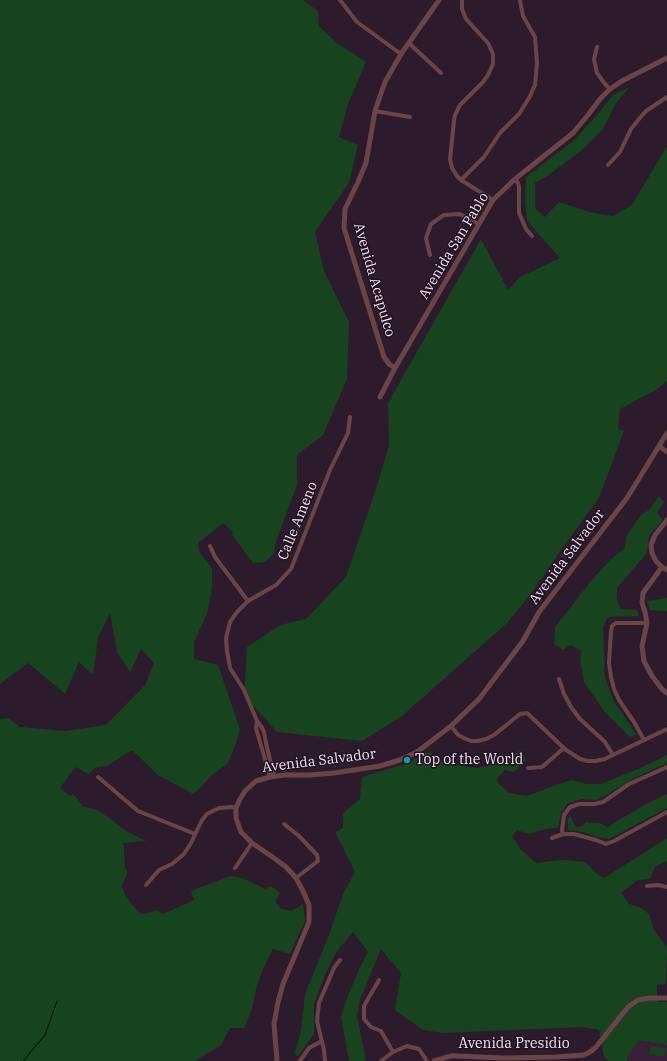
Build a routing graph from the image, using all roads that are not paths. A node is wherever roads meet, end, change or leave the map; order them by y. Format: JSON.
{"nodes":[{"id":1,"x":340,"y":0,"type":"edge"},
{"id":2,"x":439,"y":0,"type":"edge"},
{"id":3,"x":462,"y":0,"type":"edge"},
{"id":4,"x":520,"y":0,"type":"edge"},
{"id":5,"x":409,"y":42,"type":"junction"},
{"id":6,"x":597,"y":47,"type":"dead end"},
{"id":7,"x":400,"y":54,"type":"junction"},
{"id":8,"x":667,"y":58,"type":"edge"},
{"id":9,"x":441,"y":73,"type":"dead end"},
{"id":10,"x":610,"y":89,"type":"junction"},
{"id":11,"x":667,"y":97,"type":"edge"},
{"id":12,"x":375,"y":111,"type":"junction"},
{"id":13,"x":410,"y":117,"type":"dead end"},
{"id":14,"x":608,"y":165,"type":"dead end"},
{"id":15,"x":515,"y":179,"type":"junction"},
{"id":16,"x":462,"y":180,"type":"junction"},
{"id":17,"x":494,"y":200,"type":"junction"},
{"id":18,"x":479,"y":224,"type":"junction"},
{"id":19,"x":532,"y":236,"type":"dead end"},
{"id":20,"x":430,"y":254,"type":"dead end"},
{"id":21,"x":395,"y":368,"type":"junction"},
{"id":22,"x":380,"y":397,"type":"dead end"},
{"id":23,"x":350,"y":416,"type":"dead end"},
{"id":24,"x":667,"y":433,"type":"edge"},
{"id":25,"x":659,"y":446,"type":"junction"},
{"id":26,"x":667,"y":452,"type":"edge"},
{"id":27,"x":667,"y":520,"type":"edge"},
{"id":28,"x":210,"y":546,"type":"dead end"},
{"id":29,"x":664,"y":568,"type":"edge"},
{"id":30,"x":248,"y":601,"type":"junction"},
{"id":31,"x":647,"y":623,"type":"junction"},
{"id":32,"x":559,"y":678,"type":"dead end"},
{"id":33,"x":667,"y":693,"type":"edge"},
{"id":34,"x":451,"y":726,"type":"junction"},
{"id":35,"x":667,"y":729,"type":"edge"},
{"id":36,"x":644,"y":740,"type":"junction"},
{"id":37,"x":564,"y":748,"type":"junction"},
{"id":38,"x":613,"y":755,"type":"junction"},
{"id":39,"x":667,"y":767,"type":"edge"},
{"id":40,"x":528,"y":768,"type":"dead end"},
{"id":41,"x":98,"y":777,"type":"dead end"},
{"id":42,"x":272,"y":777,"type":"junction"},
{"id":43,"x":236,"y":808,"type":"junction"},
{"id":44,"x":667,"y":812,"type":"edge"},
{"id":45,"x":284,"y":824,"type":"dead end"},
{"id":46,"x":195,"y":834,"type":"junction"},
{"id":47,"x":563,"y":834,"type":"junction"},
{"id":48,"x":552,"y":838,"type":"dead end"},
{"id":49,"x":252,"y":843,"type":"junction"},
{"id":50,"x":235,"y":868,"type":"dead end"},
{"id":51,"x":296,"y":878,"type":"junction"},
{"id":52,"x":146,"y":885,"type":"dead end"},
{"id":53,"x":647,"y":886,"type":"dead end"},
{"id":54,"x":667,"y":887,"type":"edge"},
{"id":55,"x":340,"y":960,"type":"dead end"},
{"id":56,"x":379,"y":980,"type":"dead end"},
{"id":57,"x":667,"y":998,"type":"edge"},
{"id":58,"x":322,"y":1042,"type":"junction"},
{"id":59,"x":393,"y":1052,"type":"junction"},
{"id":60,"x":451,"y":1059,"type":"edge"},
{"id":61,"x":503,"y":1059,"type":"edge"},
{"id":62,"x":556,"y":1059,"type":"edge"},
{"id":63,"x":277,"y":1061,"type":"edge"},
{"id":64,"x":300,"y":1061,"type":"edge"},
{"id":65,"x":325,"y":1061,"type":"edge"},
{"id":66,"x":381,"y":1061,"type":"edge"},
{"id":67,"x":427,"y":1061,"type":"edge"},
{"id":68,"x":434,"y":1061,"type":"edge"}],
"edges":[{"from":1,"to":7,"type":"street"},
{"from":2,"to":5,"type":"street","name":"Avenida Acapulco"},
{"from":3,"to":16,"type":"street"},
{"from":4,"to":16,"type":"street"},
{"from":5,"to":7,"type":"street","name":"Avenida Acapulco"},
{"from":5,"to":9,"type":"street"},
{"from":6,"to":10,"type":"street"},
{"from":7,"to":12,"type":"street","name":"Avenida Acapulco"},
{"from":8,"to":10,"type":"street","name":"Avenida San Pablo"},
{"from":10,"to":15,"type":"street","name":"Avenida San Pablo"},
{"from":11,"to":14,"type":"street"},
{"from":12,"to":13,"type":"street"},
{"from":12,"to":21,"type":"street","name":"Avenida Acapulco"},
{"from":15,"to":17,"type":"street","name":"Avenida San Pablo"},
{"from":15,"to":19,"type":"street"},
{"from":16,"to":17,"type":"street"},
{"from":17,"to":18,"type":"street","name":"Avenida San Pablo"},
{"from":18,"to":20,"type":"street"},
{"from":18,"to":21,"type":"street","name":"Avenida San Pablo"},
{"from":21,"to":22,"type":"street","name":"Avenida San Pablo"},
{"from":23,"to":30,"type":"street","name":"Calle Ameno"},
{"from":24,"to":25,"type":"street","name":"Avenida Salvador"},
{"from":25,"to":26,"type":"street"},
{"from":25,"to":34,"type":"street","name":"Avenida Salvador"},
{"from":27,"to":29,"type":"street"},
{"from":28,"to":30,"type":"street"},
{"from":29,"to":31,"type":"street"},
{"from":30,"to":42,"type":"street","name":"Calle Ameno"},
{"from":31,"to":33,"type":"street"},
{"from":31,"to":36,"type":"street"},
{"from":32,"to":38,"type":"street"},
{"from":34,"to":37,"type":"street"},
{"from":34,"to":42,"type":"street","name":"Avenida Salvador"},
{"from":35,"to":36,"type":"street"},
{"from":36,"to":38,"type":"street"},
{"from":37,"to":38,"type":"street"},
{"from":37,"to":40,"type":"street"},
{"from":39,"to":47,"type":"street"},
{"from":41,"to":46,"type":"street"},
{"from":42,"to":43,"type":"street","name":"Avenida Salvador"},
{"from":43,"to":46,"type":"street"},
{"from":43,"to":49,"type":"street"},
{"from":44,"to":47,"type":"street"},
{"from":45,"to":51,"type":"street"},
{"from":46,"to":52,"type":"street"},
{"from":47,"to":48,"type":"street"},
{"from":49,"to":50,"type":"street"},
{"from":49,"to":51,"type":"street"},
{"from":51,"to":63,"type":"street"},
{"from":53,"to":54,"type":"street"},
{"from":55,"to":58,"type":"street"},
{"from":56,"to":59,"type":"street"},
{"from":57,"to":62,"type":"street","name":"Avenida Presidio"},
{"from":58,"to":64,"type":"street"},
{"from":58,"to":65,"type":"street"},
{"from":59,"to":66,"type":"street"},
{"from":59,"to":67,"type":"street"},
{"from":60,"to":61,"type":"street","name":"Avenida Presidio"},
{"from":60,"to":68,"type":"street","name":"Avenida Presidio"},
{"from":61,"to":62,"type":"street","name":"Avenida Presidio"}]}
